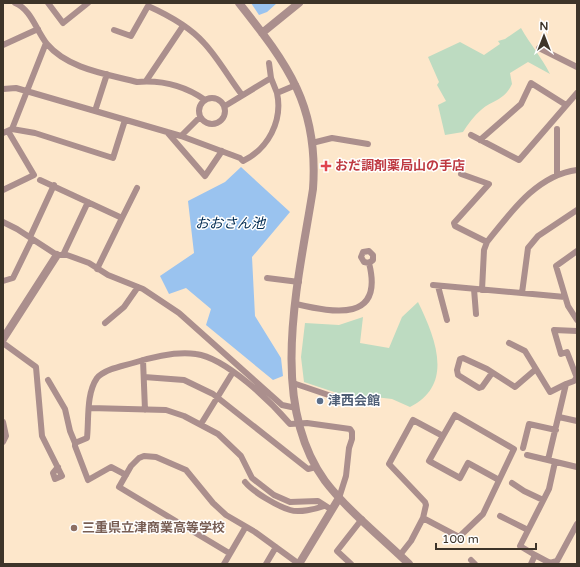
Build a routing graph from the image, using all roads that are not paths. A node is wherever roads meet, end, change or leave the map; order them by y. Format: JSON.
{"nodes":[{"id":1,"x":15,"y":3,"type":"edge"},
{"id":2,"x":48,"y":3,"type":"edge"},
{"id":3,"x":88,"y":3,"type":"edge"},
{"id":4,"x":239,"y":3,"type":"edge"},
{"id":5,"x":299,"y":3,"type":"edge"},
{"id":6,"x":183,"y":26,"type":"junction"},
{"id":7,"x":38,"y":29,"type":"junction"},
{"id":8,"x":114,"y":30,"type":"dead end"},
{"id":9,"x":262,"y":33,"type":"junction"},
{"id":10,"x":46,"y":43,"type":"junction"},
{"id":11,"x":3,"y":44,"type":"edge"},
{"id":12,"x":539,"y":48,"type":"dead end"},
{"id":13,"x":269,"y":62,"type":"dead end"},
{"id":14,"x":576,"y":66,"type":"edge"},
{"id":15,"x":107,"y":74,"type":"junction"},
{"id":16,"x":271,"y":78,"type":"junction"},
{"id":17,"x":146,"y":81,"type":"junction"},
{"id":18,"x":296,"y":85,"type":"junction"},
{"id":19,"x":3,"y":89,"type":"edge"},
{"id":20,"x":28,"y":91,"type":"junction"},
{"id":21,"x":277,"y":93,"type":"junction"},
{"id":22,"x":577,"y":93,"type":"edge"},
{"id":23,"x":242,"y":95,"type":"junction"},
{"id":24,"x":205,"y":100,"type":"junction"},
{"id":25,"x":566,"y":105,"type":"junction"},
{"id":26,"x":224,"y":106,"type":"junction"},
{"id":27,"x":95,"y":111,"type":"junction"},
{"id":28,"x":200,"y":117,"type":"junction"},
{"id":29,"x":125,"y":120,"type":"junction"},
{"id":30,"x":557,"y":129,"type":"dead end"},
{"id":31,"x":8,"y":131,"type":"edge"},
{"id":32,"x":167,"y":132,"type":"junction"},
{"id":33,"x":471,"y":135,"type":"dead end"},
{"id":34,"x":181,"y":136,"type":"junction"},
{"id":35,"x":480,"y":140,"type":"junction"},
{"id":36,"x":312,"y":143,"type":"junction"},
{"id":37,"x":368,"y":144,"type":"dead end"},
{"id":38,"x":222,"y":151,"type":"junction"},
{"id":39,"x":577,"y":170,"type":"edge"},
{"id":40,"x":461,"y":174,"type":"dead end"},
{"id":41,"x":557,"y":174,"type":"junction"},
{"id":42,"x":40,"y":180,"type":"dead end"},
{"id":43,"x":54,"y":185,"type":"junction"},
{"id":44,"x":137,"y":188,"type":"dead end"},
{"id":45,"x":3,"y":190,"type":"edge"},
{"id":46,"x":88,"y":202,"type":"junction"},
{"id":47,"x":577,"y":210,"type":"edge"},
{"id":48,"x":122,"y":218,"type":"junction"},
{"id":49,"x":3,"y":222,"type":"edge"},
{"id":50,"x":31,"y":238,"type":"junction"},
{"id":51,"x":487,"y":242,"type":"junction"},
{"id":52,"x":577,"y":251,"type":"edge"},
{"id":53,"x":60,"y":255,"type":"junction"},
{"id":54,"x":369,"y":263,"type":"dead end"},
{"id":55,"x":98,"y":269,"type":"junction"},
{"id":56,"x":267,"y":278,"type":"dead end"},
{"id":57,"x":3,"y":281,"type":"edge"},
{"id":58,"x":299,"y":282,"type":"junction"},
{"id":59,"x":138,"y":287,"type":"junction"},
{"id":60,"x":474,"y":289,"type":"junction"},
{"id":61,"x":482,"y":290,"type":"junction"},
{"id":62,"x":522,"y":293,"type":"junction"},
{"id":63,"x":565,"y":297,"type":"junction"},
{"id":64,"x":296,"y":304,"type":"junction"},
{"id":65,"x":476,"y":314,"type":"dead end"},
{"id":66,"x":447,"y":320,"type":"dead end"},
{"id":67,"x":577,"y":320,"type":"edge"},
{"id":68,"x":105,"y":323,"type":"dead end"},
{"id":69,"x":577,"y":331,"type":"edge"},
{"id":70,"x":3,"y":339,"type":"edge"},
{"id":71,"x":3,"y":343,"type":"edge"},
{"id":72,"x":509,"y":343,"type":"dead end"},
{"id":73,"x":143,"y":360,"type":"junction"},
{"id":74,"x":536,"y":368,"type":"junction"},
{"id":75,"x":233,"y":372,"type":"junction"},
{"id":76,"x":492,"y":372,"type":"junction"},
{"id":77,"x":144,"y":377,"type":"junction"},
{"id":78,"x":576,"y":379,"type":"edge"},
{"id":79,"x":48,"y":380,"type":"dead end"},
{"id":80,"x":293,"y":384,"type":"junction"},
{"id":81,"x":566,"y":384,"type":"junction"},
{"id":82,"x":218,"y":396,"type":"junction"},
{"id":83,"x":349,"y":402,"type":"dead end"},
{"id":84,"x":90,"y":408,"type":"junction"},
{"id":85,"x":296,"y":408,"type":"junction"},
{"id":86,"x":145,"y":410,"type":"junction"},
{"id":87,"x":559,"y":416,"type":"junction"},
{"id":88,"x":577,"y":421,"type":"edge"},
{"id":89,"x":3,"y":422,"type":"edge"},
{"id":90,"x":298,"y":422,"type":"junction"},
{"id":91,"x":201,"y":424,"type":"junction"},
{"id":92,"x":556,"y":430,"type":"junction"},
{"id":93,"x":443,"y":436,"type":"junction"},
{"id":94,"x":3,"y":442,"type":"edge"},
{"id":95,"x":75,"y":442,"type":"junction"},
{"id":96,"x":523,"y":448,"type":"dead end"},
{"id":97,"x":527,"y":455,"type":"dead end"},
{"id":98,"x":548,"y":460,"type":"junction"},
{"id":99,"x":556,"y":462,"type":"junction"},
{"id":100,"x":58,"y":467,"type":"dead end"},
{"id":101,"x":316,"y":467,"type":"junction"},
{"id":102,"x":577,"y":467,"type":"edge"},
{"id":103,"x":126,"y":475,"type":"junction"},
{"id":104,"x":499,"y":480,"type":"junction"},
{"id":105,"x":244,"y":482,"type":"dead end"},
{"id":106,"x":512,"y":483,"type":"dead end"},
{"id":107,"x":339,"y":498,"type":"junction"},
{"id":108,"x":543,"y":500,"type":"junction"},
{"id":109,"x":328,"y":508,"type":"junction"},
{"id":110,"x":500,"y":516,"type":"dead end"},
{"id":111,"x":423,"y":518,"type":"junction"},
{"id":112,"x":362,"y":519,"type":"junction"},
{"id":113,"x":577,"y":524,"type":"edge"},
{"id":114,"x":245,"y":528,"type":"junction"},
{"id":115,"x":528,"y":530,"type":"junction"},
{"id":116,"x":276,"y":547,"type":"junction"},
{"id":117,"x":229,"y":553,"type":"junction"},
{"id":118,"x":400,"y":555,"type":"junction"},
{"id":119,"x":535,"y":555,"type":"junction"},
{"id":120,"x":224,"y":564,"type":"edge"},
{"id":121,"x":266,"y":564,"type":"edge"},
{"id":122,"x":299,"y":564,"type":"edge"},
{"id":123,"x":351,"y":564,"type":"edge"},
{"id":124,"x":408,"y":564,"type":"edge"},
{"id":125,"x":531,"y":564,"type":"edge"}],
"edges":[{"from":1,"to":7,"type":"street"},
{"from":2,"to":3,"type":"street"},
{"from":4,"to":9,"type":"street"},
{"from":5,"to":9,"type":"street"},
{"from":6,"to":8,"type":"street"},
{"from":6,"to":17,"type":"street"},
{"from":6,"to":23,"type":"street"},
{"from":7,"to":10,"type":"street"},
{"from":7,"to":11,"type":"street"},
{"from":9,"to":18,"type":"street"},
{"from":10,"to":15,"type":"street"},
{"from":10,"to":20,"type":"street"},
{"from":12,"to":14,"type":"street"},
{"from":13,"to":16,"type":"street"},
{"from":15,"to":17,"type":"street"},
{"from":15,"to":27,"type":"street"},
{"from":16,"to":21,"type":"street"},
{"from":16,"to":23,"type":"street"},
{"from":17,"to":24,"type":"street"},
{"from":18,"to":21,"type":"street"},
{"from":18,"to":36,"type":"street"},
{"from":19,"to":20,"type":"street"},
{"from":20,"to":27,"type":"street"},
{"from":20,"to":31,"type":"street"},
{"from":21,"to":38,"type":"street"},
{"from":22,"to":25,"type":"street"},
{"from":23,"to":26,"type":"street"},
{"from":24,"to":26,"type":"street"},
{"from":24,"to":28,"type":"street"},
{"from":25,"to":35,"type":"street"},
{"from":25,"to":35,"type":"street"},
{"from":26,"to":28,"type":"street"},
{"from":27,"to":29,"type":"street"},
{"from":28,"to":34,"type":"street"},
{"from":29,"to":31,"type":"street"},
{"from":29,"to":32,"type":"street"},
{"from":30,"to":41,"type":"street"},
{"from":31,"to":45,"type":"street"},
{"from":32,"to":34,"type":"street"},
{"from":32,"to":38,"type":"street"},
{"from":33,"to":35,"type":"street"},
{"from":34,"to":38,"type":"street"},
{"from":36,"to":37,"type":"street"},
{"from":36,"to":58,"type":"street"},
{"from":39,"to":41,"type":"street"},
{"from":40,"to":51,"type":"street"},
{"from":41,"to":51,"type":"street"},
{"from":42,"to":43,"type":"street"},
{"from":43,"to":46,"type":"street"},
{"from":43,"to":50,"type":"street"},
{"from":44,"to":48,"type":"street"},
{"from":46,"to":48,"type":"street"},
{"from":46,"to":53,"type":"street"},
{"from":47,"to":62,"type":"street"},
{"from":48,"to":55,"type":"street"},
{"from":49,"to":50,"type":"street"},
{"from":50,"to":53,"type":"street"},
{"from":50,"to":57,"type":"street"},
{"from":51,"to":61,"type":"street"},
{"from":52,"to":63,"type":"street"},
{"from":53,"to":55,"type":"street"},
{"from":53,"to":70,"type":"street"},
{"from":54,"to":64,"type":"street"},
{"from":55,"to":59,"type":"street"},
{"from":56,"to":58,"type":"street"},
{"from":58,"to":64,"type":"street"},
{"from":59,"to":68,"type":"street"},
{"from":59,"to":85,"type":"street"},
{"from":60,"to":61,"type":"street"},
{"from":60,"to":65,"type":"street"},
{"from":60,"to":66,"type":"street"},
{"from":61,"to":62,"type":"street"},
{"from":62,"to":63,"type":"street"},
{"from":63,"to":67,"type":"street"},
{"from":64,"to":80,"type":"street"},
{"from":69,"to":78,"type":"street"},
{"from":71,"to":100,"type":"street"},
{"from":72,"to":74,"type":"street"},
{"from":73,"to":75,"type":"street"},
{"from":73,"to":77,"type":"street"},
{"from":73,"to":84,"type":"street"},
{"from":74,"to":76,"type":"street"},
{"from":74,"to":81,"type":"street"},
{"from":75,"to":82,"type":"street"},
{"from":75,"to":90,"type":"street"},
{"from":76,"to":76,"type":"street"},
{"from":77,"to":82,"type":"street"},
{"from":77,"to":86,"type":"street"},
{"from":78,"to":81,"type":"street"},
{"from":79,"to":95,"type":"street"},
{"from":80,"to":83,"type":"street"},
{"from":80,"to":85,"type":"street"},
{"from":81,"to":87,"type":"street"},
{"from":82,"to":91,"type":"street"},
{"from":82,"to":101,"type":"street"},
{"from":84,"to":86,"type":"street"},
{"from":84,"to":95,"type":"street"},
{"from":85,"to":90,"type":"street"},
{"from":86,"to":91,"type":"street"},
{"from":87,"to":88,"type":"street"},
{"from":87,"to":92,"type":"street"},
{"from":89,"to":94,"type":"street"},
{"from":90,"to":101,"type":"street"},
{"from":90,"to":107,"type":"street"},
{"from":91,"to":109,"type":"street"},
{"from":92,"to":96,"type":"street"},
{"from":92,"to":98,"type":"street"},
{"from":93,"to":104,"type":"street"},
{"from":93,"to":104,"type":"street"},
{"from":93,"to":111,"type":"street"},
{"from":95,"to":103,"type":"street"},
{"from":97,"to":98,"type":"street"},
{"from":98,"to":99,"type":"street"},
{"from":99,"to":102,"type":"street"},
{"from":99,"to":108,"type":"street"},
{"from":101,"to":107,"type":"street"},
{"from":103,"to":114,"type":"street"},
{"from":103,"to":117,"type":"street"},
{"from":104,"to":111,"type":"street"},
{"from":105,"to":109,"type":"street"},
{"from":106,"to":108,"type":"street"},
{"from":107,"to":109,"type":"street"},
{"from":107,"to":112,"type":"street"},
{"from":108,"to":115,"type":"street"},
{"from":109,"to":122,"type":"street"},
{"from":110,"to":115,"type":"street"},
{"from":111,"to":118,"type":"street"},
{"from":112,"to":118,"type":"street"},
{"from":112,"to":123,"type":"street"},
{"from":113,"to":119,"type":"street"},
{"from":114,"to":116,"type":"street"},
{"from":114,"to":117,"type":"street"},
{"from":115,"to":119,"type":"street"},
{"from":116,"to":121,"type":"street"},
{"from":116,"to":122,"type":"street"},
{"from":117,"to":120,"type":"street"},
{"from":118,"to":124,"type":"street"},
{"from":119,"to":125,"type":"street"}]}
